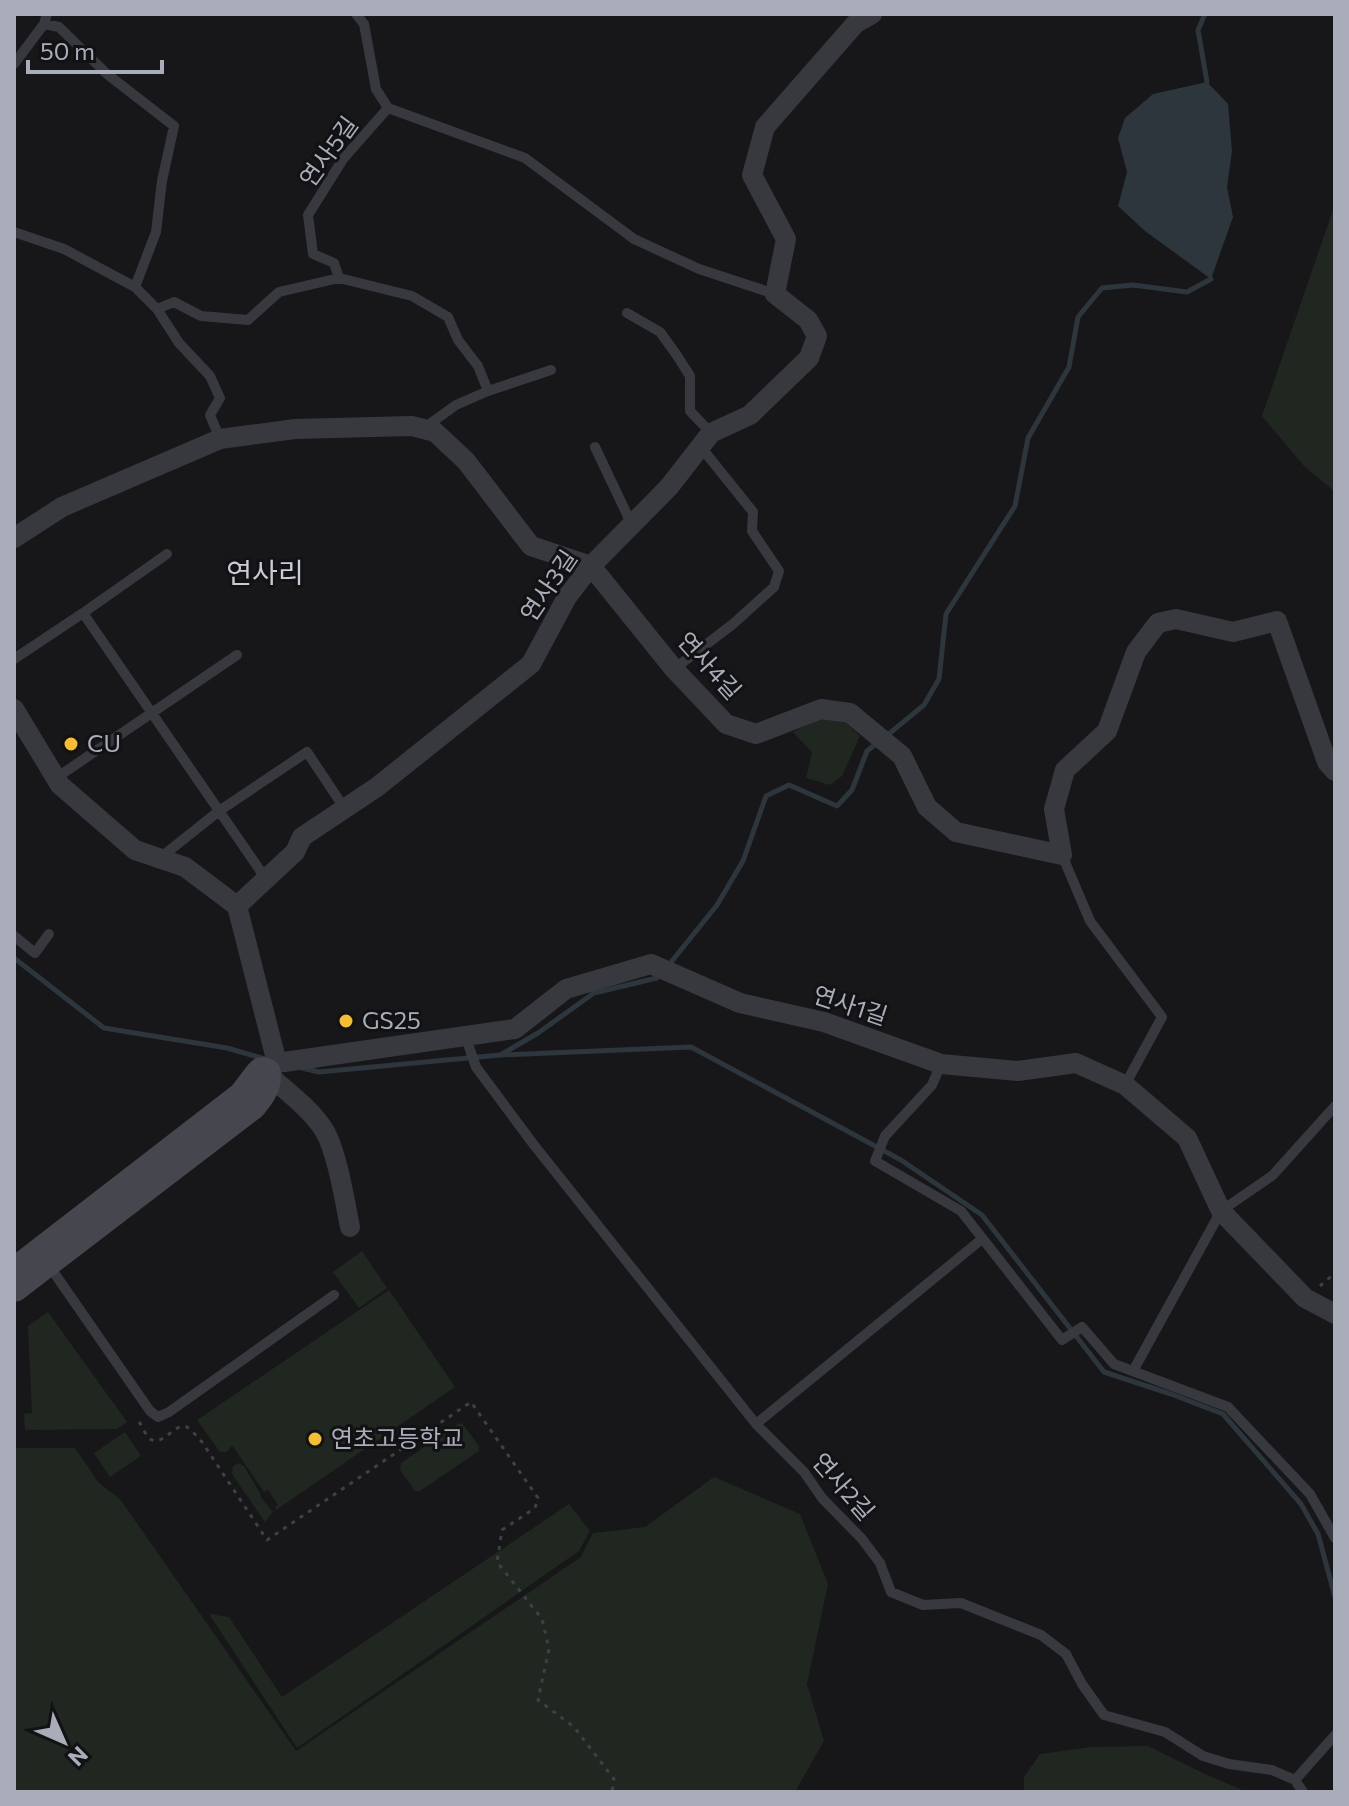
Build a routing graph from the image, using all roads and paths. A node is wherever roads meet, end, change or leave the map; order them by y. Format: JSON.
{"nodes":[{"id":1,"x":356,"y":14,"type":"edge"},
{"id":2,"x":857,"y":17,"type":"edge"},
{"id":3,"x":46,"y":19,"type":"edge"},
{"id":4,"x":14,"y":64,"type":"edge"},
{"id":5,"x":388,"y":108,"type":"junction"},
{"id":6,"x":14,"y":232,"type":"edge"},
{"id":7,"x":339,"y":278,"type":"junction"},
{"id":8,"x":135,"y":287,"type":"junction"},
{"id":9,"x":775,"y":294,"type":"junction"},
{"id":10,"x":157,"y":309,"type":"junction"},
{"id":11,"x":627,"y":313,"type":"dead end"},
{"id":12,"x":551,"y":370,"type":"dead end"},
{"id":13,"x":488,"y":391,"type":"junction"},
{"id":14,"x":422,"y":429,"type":"junction"},
{"id":15,"x":220,"y":439,"type":"junction"},
{"id":16,"x":705,"y":440,"type":"junction"},
{"id":17,"x":595,"y":447,"type":"dead end"},
{"id":18,"x":632,"y":525,"type":"junction"},
{"id":19,"x":14,"y":538,"type":"edge"},
{"id":20,"x":167,"y":554,"type":"dead end"},
{"id":21,"x":591,"y":566,"type":"junction"},
{"id":22,"x":83,"y":613,"type":"junction"},
{"id":23,"x":237,"y":655,"type":"dead end"},
{"id":24,"x":14,"y":659,"type":"edge"},
{"id":25,"x":674,"y":669,"type":"junction"},
{"id":26,"x":14,"y":709,"type":"edge"},
{"id":27,"x":152,"y":714,"type":"junction"},
{"id":28,"x":1335,"y":771,"type":"edge"},
{"id":29,"x":56,"y":778,"type":"junction"},
{"id":30,"x":345,"y":809,"type":"junction"},
{"id":31,"x":219,"y":811,"type":"junction"},
{"id":32,"x":1062,"y":855,"type":"junction"},
{"id":33,"x":160,"y":858,"type":"junction"},
{"id":34,"x":266,"y":879,"type":"junction"},
{"id":35,"x":237,"y":906,"type":"junction"},
{"id":36,"x":49,"y":934,"type":"dead end"},
{"id":37,"x":14,"y":936,"type":"edge"},
{"id":38,"x":465,"y":1035,"type":"junction"},
{"id":39,"x":941,"y":1064,"type":"junction"},
{"id":40,"x":271,"y":1068,"type":"junction"},
{"id":41,"x":1125,"y":1085,"type":"junction"},
{"id":42,"x":1335,"y":1106,"type":"edge"},
{"id":43,"x":1221,"y":1211,"type":"junction"},
{"id":44,"x":350,"y":1227,"type":"dead end"},
{"id":45,"x":982,"y":1239,"type":"junction"},
{"id":46,"x":43,"y":1257,"type":"junction"},
{"id":47,"x":14,"y":1273,"type":"edge"},
{"id":48,"x":14,"y":1287,"type":"edge"},
{"id":49,"x":334,"y":1295,"type":"dead end"},
{"id":50,"x":1335,"y":1314,"type":"edge"},
{"id":51,"x":1133,"y":1371,"type":"junction"},
{"id":52,"x":756,"y":1424,"type":"junction"},
{"id":53,"x":151,"y":1440,"type":"dead end"},
{"id":54,"x":1335,"y":1538,"type":"edge"},
{"id":55,"x":1335,"y":1735,"type":"edge"},
{"id":56,"x":1295,"y":1780,"type":"junction"},
{"id":57,"x":612,"y":1792,"type":"edge"},
{"id":58,"x":1303,"y":1792,"type":"edge"}],
"edges":[{"from":1,"to":5,"type":"lane"},
{"from":2,"to":9,"type":"street"},
{"from":3,"to":4,"type":"lane"},
{"from":3,"to":8,"type":"lane"},
{"from":5,"to":7,"type":"lane","name":"연사5길"},
{"from":5,"to":9,"type":"lane","name":"연사5길"},
{"from":6,"to":8,"type":"lane"},
{"from":7,"to":10,"type":"lane"},
{"from":7,"to":13,"type":"lane"},
{"from":8,"to":10,"type":"lane"},
{"from":9,"to":16,"type":"street","name":"연사3길"},
{"from":10,"to":15,"type":"lane"},
{"from":11,"to":16,"type":"lane"},
{"from":12,"to":13,"type":"lane"},
{"from":13,"to":14,"type":"lane"},
{"from":14,"to":15,"type":"street"},
{"from":14,"to":21,"type":"street"},
{"from":15,"to":19,"type":"street"},
{"from":16,"to":18,"type":"street","name":"연사3길"},
{"from":16,"to":25,"type":"lane"},
{"from":17,"to":18,"type":"lane"},
{"from":18,"to":21,"type":"street","name":"연사3길"},
{"from":20,"to":22,"type":"lane"},
{"from":21,"to":25,"type":"street","name":"연사4길"},
{"from":21,"to":30,"type":"street","name":"연사3길"},
{"from":22,"to":24,"type":"lane"},
{"from":22,"to":27,"type":"lane"},
{"from":23,"to":27,"type":"lane"},
{"from":25,"to":32,"type":"street","name":"연사4길"},
{"from":26,"to":29,"type":"street"},
{"from":27,"to":29,"type":"lane"},
{"from":27,"to":31,"type":"lane"},
{"from":28,"to":32,"type":"street"},
{"from":29,"to":33,"type":"street"},
{"from":30,"to":31,"type":"lane"},
{"from":30,"to":34,"type":"street","name":"연사3길"},
{"from":31,"to":33,"type":"lane"},
{"from":31,"to":34,"type":"lane"},
{"from":32,"to":41,"type":"lane"},
{"from":33,"to":35,"type":"street"},
{"from":34,"to":35,"type":"street","name":"연사3길"},
{"from":35,"to":40,"type":"street"},
{"from":36,"to":37,"type":"lane"},
{"from":38,"to":39,"type":"street","name":"연사1길"},
{"from":38,"to":40,"type":"street","name":"연사1길"},
{"from":38,"to":52,"type":"lane","name":"연사2길"},
{"from":39,"to":41,"type":"street","name":"연사1길"},
{"from":39,"to":45,"type":"lane"},
{"from":40,"to":44,"type":"street"},
{"from":40,"to":46,"type":"street"},
{"from":41,"to":43,"type":"street","name":"연사1길"},
{"from":42,"to":43,"type":"lane"},
{"from":43,"to":50,"type":"street","name":"연사1길"},
{"from":43,"to":51,"type":"lane"},
{"from":45,"to":51,"type":"lane"},
{"from":45,"to":52,"type":"lane"},
{"from":46,"to":47,"type":"street"},
{"from":46,"to":48,"type":"street"},
{"from":46,"to":49,"type":"lane"},
{"from":51,"to":54,"type":"lane"},
{"from":52,"to":56,"type":"lane","name":"연사2길"},
{"from":53,"to":57,"type":"path"},
{"from":55,"to":56,"type":"lane"},
{"from":56,"to":58,"type":"lane"}]}
